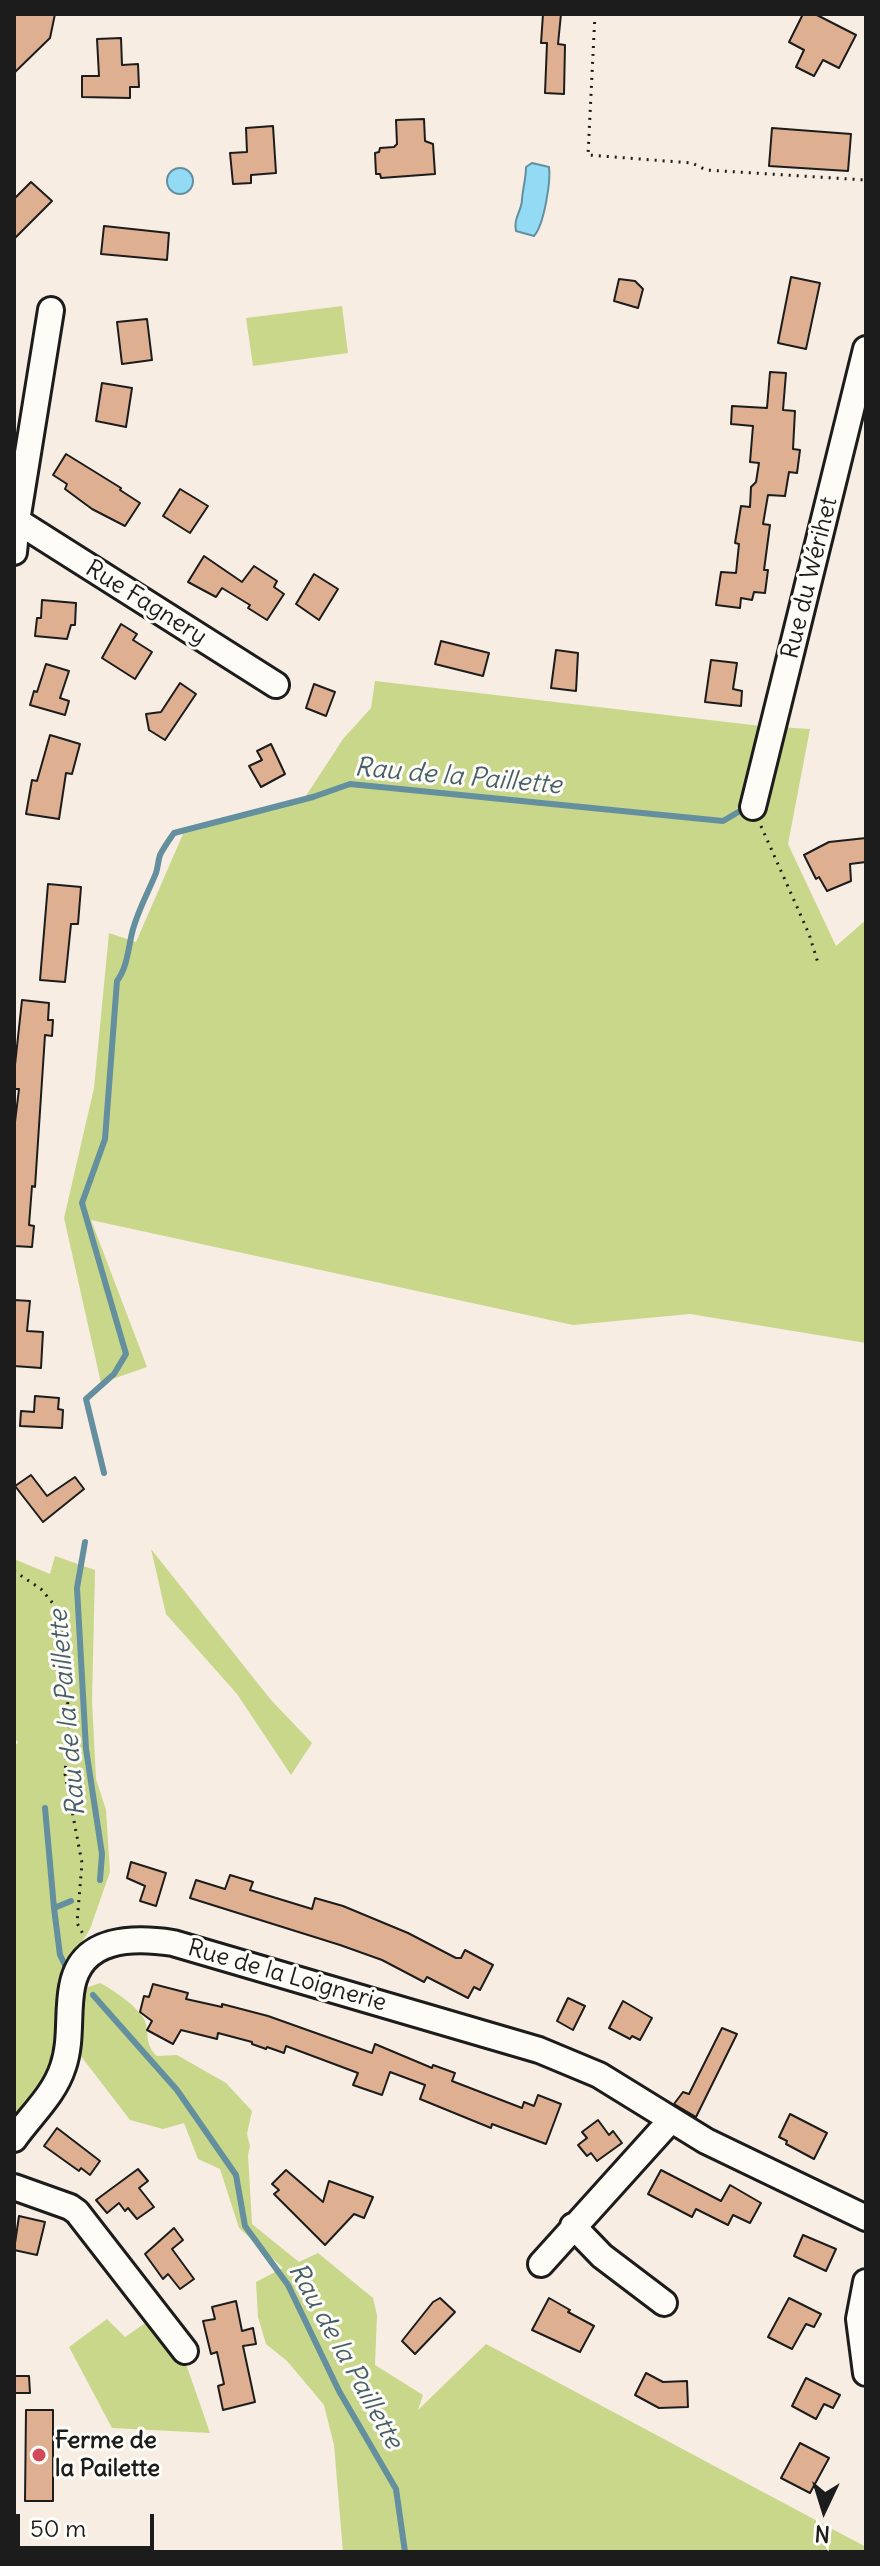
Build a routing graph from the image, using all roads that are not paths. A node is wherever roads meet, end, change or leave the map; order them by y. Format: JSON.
{"nodes":[{"id":1,"x":51,"y":310,"type":"dead end"},
{"id":2,"x":866,"y":349,"type":"edge"},
{"id":3,"x":15,"y":520,"type":"edge"},
{"id":4,"x":14,"y":552,"type":"edge"},
{"id":5,"x":276,"y":685,"type":"dead end"},
{"id":6,"x":753,"y":807,"type":"road end"},
{"id":7,"x":670,"y":2121,"type":"junction"},
{"id":8,"x":14,"y":2139,"type":"edge"},
{"id":9,"x":14,"y":2187,"type":"edge"},
{"id":10,"x":866,"y":2218,"type":"edge"},
{"id":11,"x":573,"y":2226,"type":"junction"},
{"id":12,"x":541,"y":2264,"type":"dead end"},
{"id":13,"x":866,"y":2282,"type":"edge"},
{"id":14,"x":664,"y":2303,"type":"dead end"},
{"id":15,"x":185,"y":2351,"type":"dead end"},
{"id":16,"x":866,"y":2373,"type":"edge"}],
"edges":[{"from":1,"to":3,"type":"street"},
{"from":2,"to":6,"type":"street","name":"Rue du Wérihet"},
{"from":3,"to":4,"type":"street"},
{"from":3,"to":5,"type":"street","name":"Rue Fagnery"},
{"from":7,"to":8,"type":"street","name":"Rue de la Loignerie"},
{"from":7,"to":10,"type":"street","name":"Rue de la Loignerie"},
{"from":7,"to":11,"type":"street"},
{"from":9,"to":15,"type":"street"},
{"from":11,"to":12,"type":"street"},
{"from":11,"to":14,"type":"street"},
{"from":13,"to":16,"type":"street"}]}
